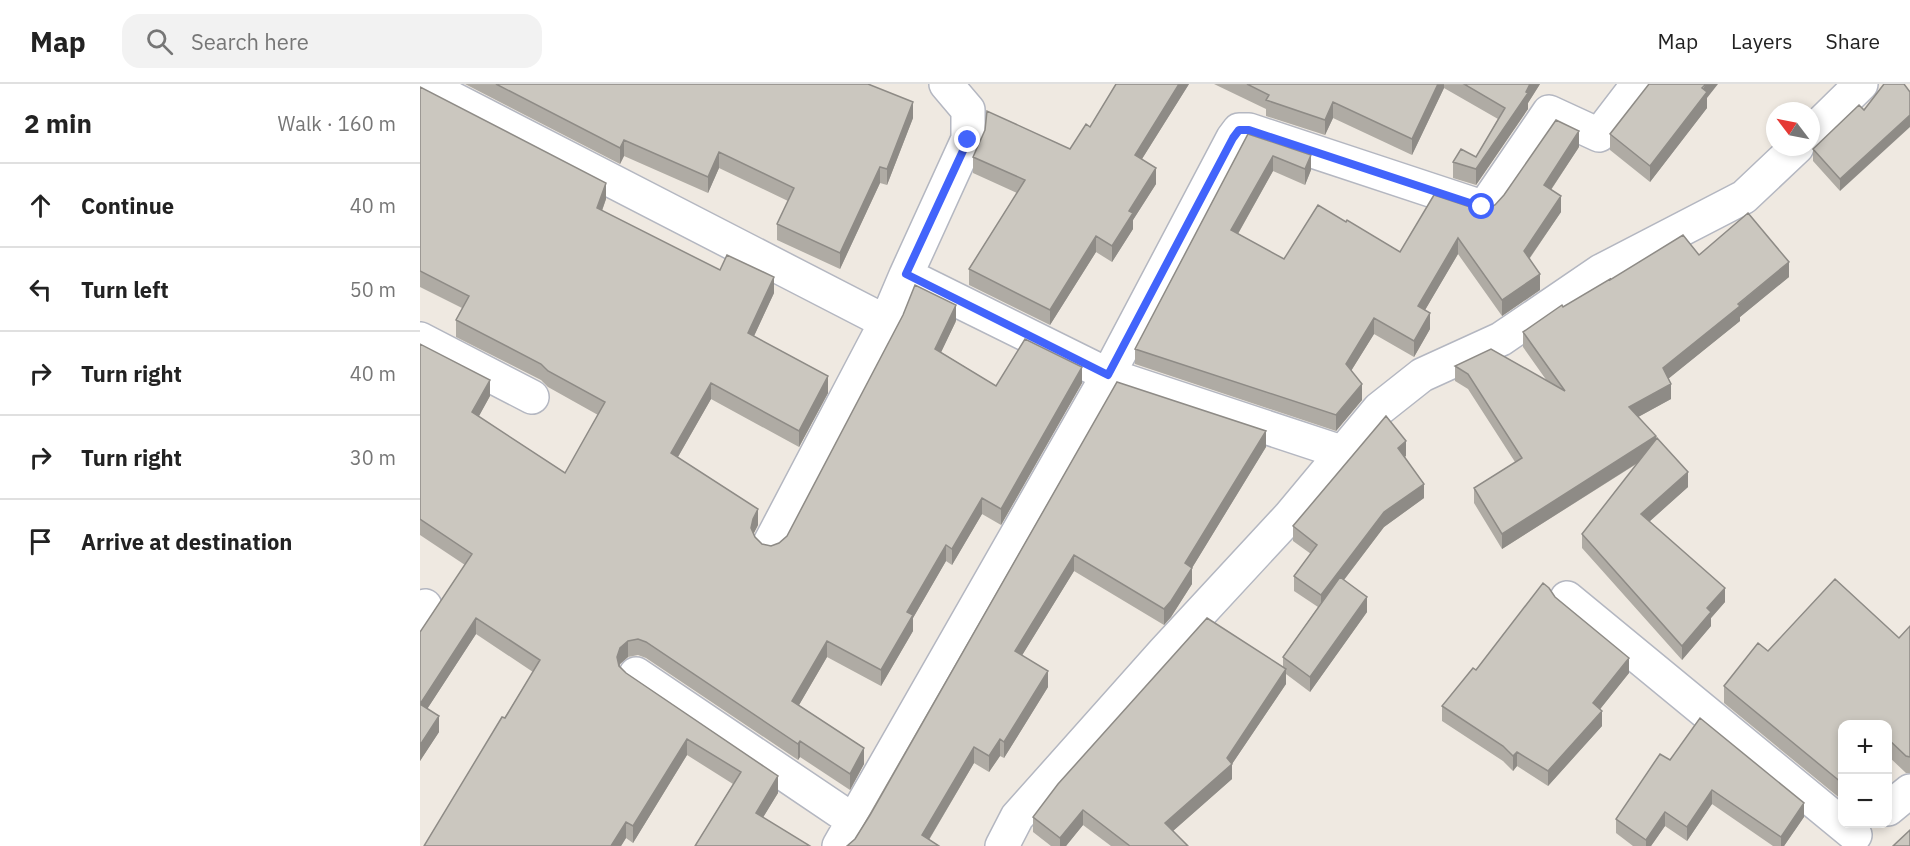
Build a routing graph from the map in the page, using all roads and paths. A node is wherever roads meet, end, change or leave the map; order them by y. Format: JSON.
{"nodes":[{"id":1,"x":424,"y":84,"type":"edge"},
{"id":2,"x":946,"y":84,"type":"edge"},
{"id":3,"x":1638,"y":84,"type":"edge"},
{"id":4,"x":1861,"y":84,"type":"edge"},
{"id":5,"x":1820,"y":124,"type":"edge"},
{"id":6,"x":1787,"y":156,"type":"edge"},
{"id":7,"x":906,"y":274,"type":"junction"},
{"id":8,"x":886,"y":322,"type":"junction"},
{"id":9,"x":420,"y":339,"type":"edge"},
{"id":10,"x":1108,"y":375,"type":"junction"},
{"id":11,"x":532,"y":397,"type":"dead end"},
{"id":12,"x":1341,"y":453,"type":"junction"},
{"id":13,"x":770,"y":543,"type":"edge"},
{"id":14,"x":1567,"y":598,"type":"dead end"},
{"id":15,"x":636,"y":674,"type":"dead end"},
{"id":16,"x":1910,"y":791,"type":"edge"},
{"id":17,"x":1892,"y":805,"type":"edge"},
{"id":18,"x":846,"y":833,"type":"edge"},
{"id":19,"x":1856,"y":835,"type":"edge"},
{"id":20,"x":1002,"y":846,"type":"edge"}],
"edges":[{"from":1,"to":8,"type":"street"},
{"from":2,"to":7,"type":"street"},
{"from":3,"to":10,"type":"street"},
{"from":4,"to":5,"type":"street"},
{"from":6,"to":12,"type":"street"},
{"from":7,"to":8,"type":"street"},
{"from":7,"to":10,"type":"street"},
{"from":8,"to":13,"type":"street"},
{"from":9,"to":11,"type":"street"},
{"from":10,"to":12,"type":"street"},
{"from":10,"to":18,"type":"street"},
{"from":12,"to":20,"type":"street"},
{"from":14,"to":19,"type":"street"},
{"from":15,"to":18,"type":"street"},
{"from":16,"to":17,"type":"street"}]}
